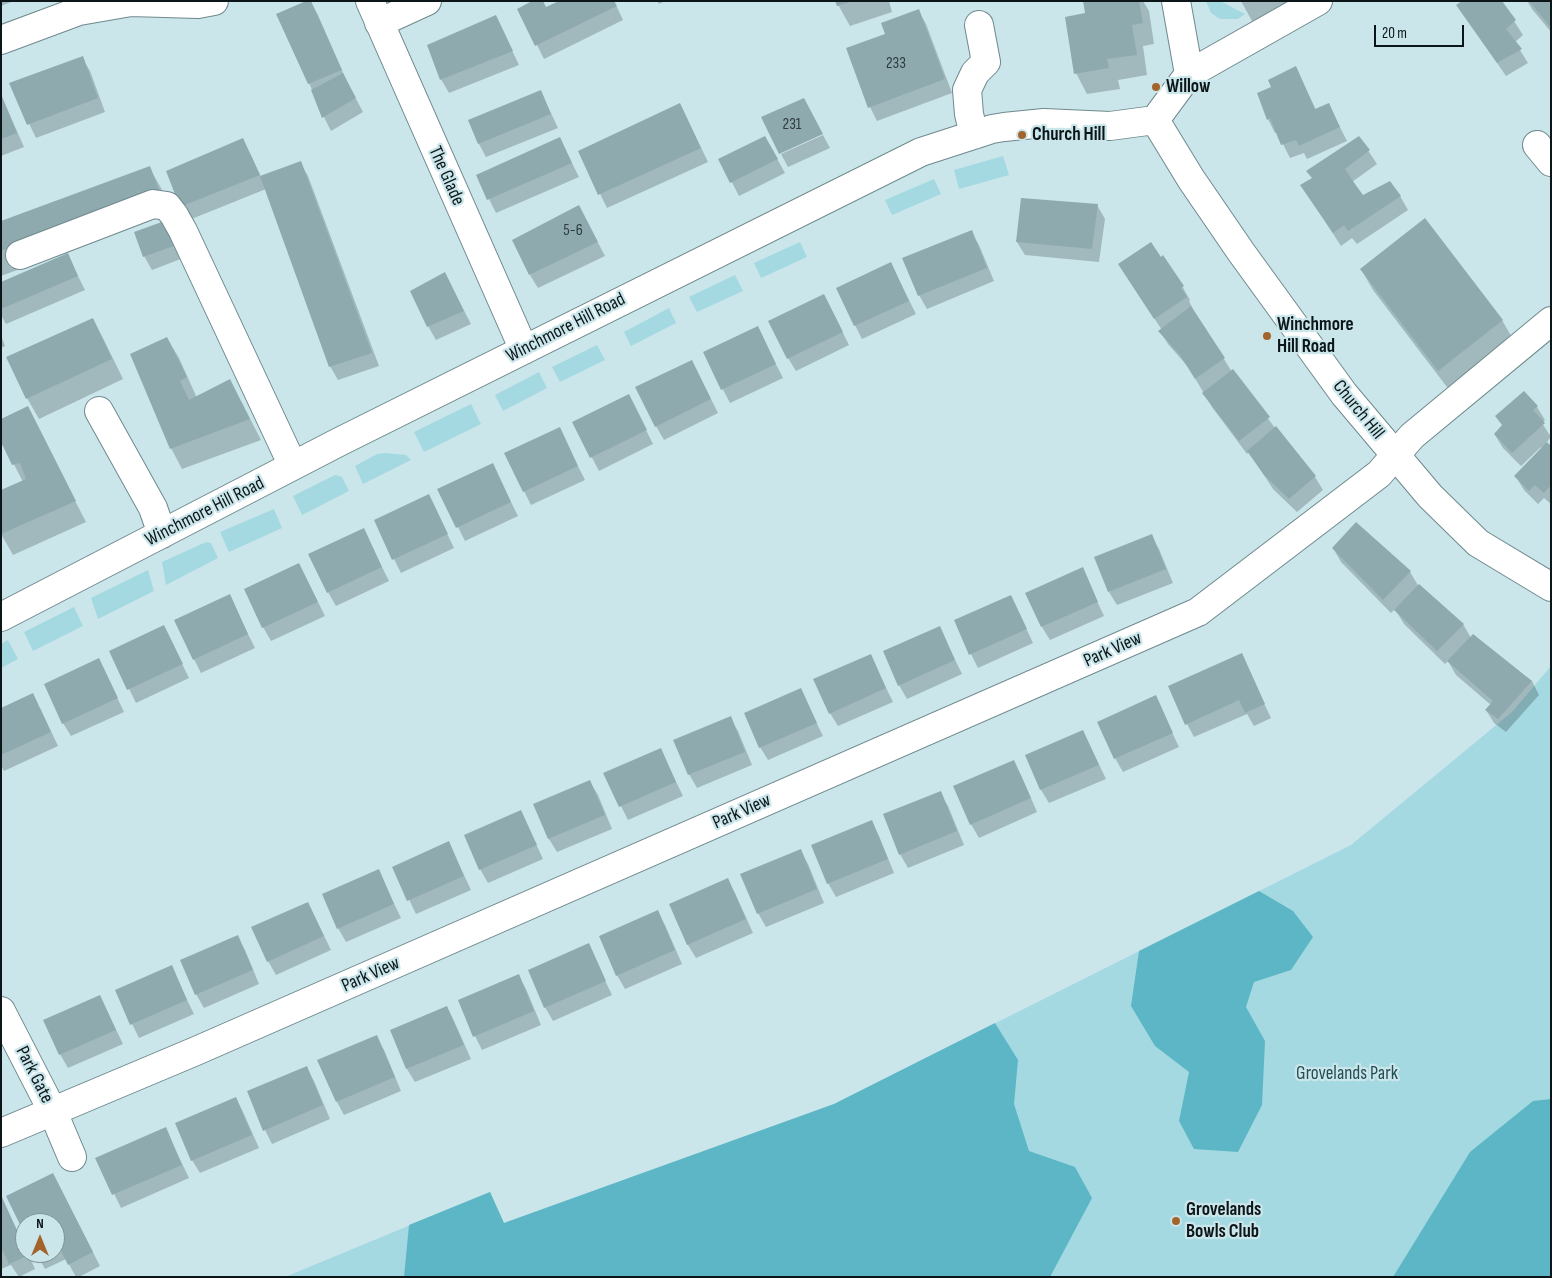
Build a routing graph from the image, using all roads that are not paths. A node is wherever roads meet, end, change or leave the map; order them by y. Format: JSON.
{"nodes":[{"id":1,"x":214,"y":1,"type":"edge"},
{"id":2,"x":427,"y":1,"type":"edge"},
{"id":3,"x":1176,"y":1,"type":"edge"},
{"id":4,"x":1318,"y":1,"type":"edge"},
{"id":5,"x":375,"y":12,"type":"edge"},
{"id":6,"x":979,"y":25,"type":"dead end"},
{"id":7,"x":1,"y":40,"type":"edge"},
{"id":8,"x":1190,"y":74,"type":"junction"},
{"id":9,"x":1155,"y":120,"type":"junction"},
{"id":10,"x":974,"y":135,"type":"junction"},
{"id":11,"x":20,"y":255,"type":"dead end"},
{"id":12,"x":1551,"y":321,"type":"edge"},
{"id":13,"x":524,"y":350,"type":"junction"},
{"id":14,"x":99,"y":412,"type":"dead end"},
{"id":15,"x":1396,"y":456,"type":"junction"},
{"id":16,"x":293,"y":466,"type":"junction"},
{"id":17,"x":162,"y":534,"type":"junction"},
{"id":18,"x":1551,"y":587,"type":"edge"},
{"id":19,"x":1,"y":617,"type":"edge"},
{"id":20,"x":1,"y":1011,"type":"edge"},
{"id":21,"x":53,"y":1112,"type":"junction"},
{"id":22,"x":1,"y":1133,"type":"edge"},
{"id":23,"x":72,"y":1156,"type":"dead end"}],
"edges":[{"from":1,"to":7,"type":"street"},
{"from":2,"to":5,"type":"street"},
{"from":3,"to":8,"type":"street"},
{"from":4,"to":8,"type":"street"},
{"from":5,"to":13,"type":"street","name":"The Glade"},
{"from":6,"to":10,"type":"street"},
{"from":8,"to":9,"type":"street"},
{"from":9,"to":10,"type":"street","name":"Winchmore Hill Road"},
{"from":9,"to":15,"type":"street","name":"Church Hill"},
{"from":10,"to":13,"type":"street","name":"Winchmore Hill Road"},
{"from":11,"to":16,"type":"street"},
{"from":12,"to":15,"type":"street","name":"Park View"},
{"from":13,"to":16,"type":"street","name":"Winchmore Hill Road"},
{"from":14,"to":17,"type":"street"},
{"from":15,"to":18,"type":"street","name":"Church Hill"},
{"from":15,"to":21,"type":"street","name":"Park View"},
{"from":16,"to":17,"type":"street","name":"Winchmore Hill Road"},
{"from":17,"to":19,"type":"street","name":"Winchmore Hill Road"},
{"from":20,"to":21,"type":"street","name":"Park Gate"},
{"from":21,"to":22,"type":"street","name":"Park View"},
{"from":21,"to":23,"type":"street","name":"Park Gate"}]}
